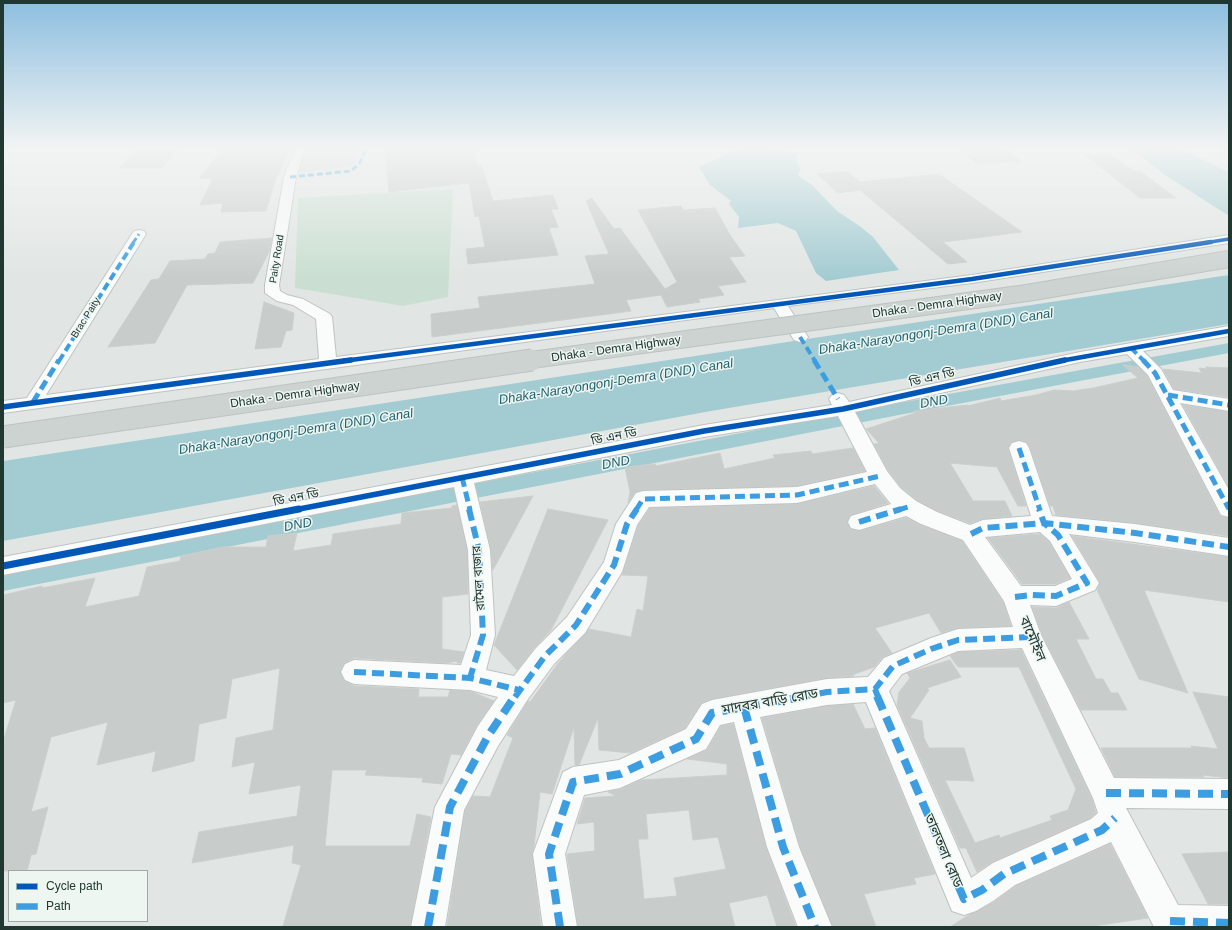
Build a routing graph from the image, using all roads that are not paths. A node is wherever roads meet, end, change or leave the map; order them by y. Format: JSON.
{"nodes":[{"id":1,"x":288,"y":191,"type":"edge"},
{"id":2,"x":139,"y":234,"type":"dead end"},
{"id":3,"x":1229,"y":239,"type":"edge"},
{"id":4,"x":1229,"y":248,"type":"edge"},
{"id":5,"x":1229,"y":260,"type":"edge"},
{"id":6,"x":778,"y":303,"type":"junction"},
{"id":7,"x":1229,"y":330,"type":"edge"},
{"id":8,"x":800,"y":336,"type":"dead end"},
{"id":9,"x":1131,"y":348,"type":"junction"},
{"id":10,"x":328,"y":364,"type":"junction"},
{"id":11,"x":1168,"y":395,"type":"junction"},
{"id":12,"x":33,"y":402,"type":"junction"},
{"id":13,"x":840,"y":404,"type":"junction"},
{"id":14,"x":1229,"y":405,"type":"edge"},
{"id":15,"x":3,"y":407,"type":"edge"},
{"id":16,"x":3,"y":422,"type":"edge"},
{"id":17,"x":3,"y":437,"type":"edge"},
{"id":18,"x":1019,"y":448,"type":"dead end"},
{"id":19,"x":880,"y":476,"type":"junction"},
{"id":20,"x":462,"y":478,"type":"junction"},
{"id":21,"x":908,"y":507,"type":"junction"},
{"id":22,"x":1229,"y":509,"type":"edge"},
{"id":23,"x":859,"y":522,"type":"dead end"},
{"id":24,"x":1044,"y":523,"type":"junction"},
{"id":25,"x":971,"y":534,"type":"junction"},
{"id":26,"x":1229,"y":547,"type":"edge"},
{"id":27,"x":3,"y":566,"type":"edge"},
{"id":28,"x":1015,"y":597,"type":"junction"},
{"id":29,"x":1029,"y":637,"type":"junction"},
{"id":30,"x":354,"y":672,"type":"dead end"},
{"id":31,"x":470,"y":678,"type":"junction"},
{"id":32,"x":875,"y":689,"type":"junction"},
{"id":33,"x":519,"y":690,"type":"junction"},
{"id":34,"x":744,"y":706,"type":"junction"},
{"id":35,"x":1229,"y":794,"type":"edge"},
{"id":36,"x":1111,"y":806,"type":"junction"},
{"id":37,"x":1229,"y":923,"type":"edge"},
{"id":38,"x":1171,"y":924,"type":"edge"},
{"id":39,"x":428,"y":927,"type":"edge"},
{"id":40,"x":560,"y":927,"type":"edge"},
{"id":41,"x":815,"y":927,"type":"edge"}],
"edges":[{"from":1,"to":10,"type":"street","name":"Paity Road"},
{"from":2,"to":12,"type":"street","name":"Brac Paity"},
{"from":3,"to":6,"type":"street"},
{"from":4,"to":16,"type":"main road","name":"Dhaka - Demra Highway"},
{"from":5,"to":17,"type":"main road","name":"Dhaka - Demra Highway","bridge":true},
{"from":6,"to":8,"type":"street"},
{"from":6,"to":10,"type":"street"},
{"from":7,"to":9,"type":"street","name":"ডি এন ডি"},
{"from":9,"to":11,"type":"street"},
{"from":9,"to":13,"type":"street","name":"ডি এন ডি"},
{"from":10,"to":12,"type":"street"},
{"from":11,"to":14,"type":"street"},
{"from":11,"to":22,"type":"street"},
{"from":12,"to":15,"type":"street"},
{"from":13,"to":19,"type":"street"},
{"from":13,"to":20,"type":"street","name":"ডি এন ডি"},
{"from":18,"to":24,"type":"street"},
{"from":19,"to":21,"type":"street"},
{"from":19,"to":33,"type":"street"},
{"from":20,"to":27,"type":"street","name":"ডি এন ডি"},
{"from":20,"to":31,"type":"street","name":"বামৈল বাজার"},
{"from":21,"to":23,"type":"street"},
{"from":21,"to":25,"type":"street"},
{"from":24,"to":25,"type":"street"},
{"from":24,"to":26,"type":"street"},
{"from":24,"to":28,"type":"street"},
{"from":25,"to":28,"type":"street","name":"বামৌইল"},
{"from":28,"to":29,"type":"street","name":"বামৌইল"},
{"from":29,"to":32,"type":"street"},
{"from":29,"to":36,"type":"street","name":"বামৌইল"},
{"from":30,"to":31,"type":"street"},
{"from":31,"to":33,"type":"street"},
{"from":32,"to":34,"type":"street","name":"মাদবর বাড়ি রোড"},
{"from":32,"to":36,"type":"street","name":"তালতলা রোড"},
{"from":33,"to":39,"type":"street"},
{"from":34,"to":40,"type":"street","name":"মাদবর বাড়ি রোড"},
{"from":34,"to":41,"type":"street"},
{"from":35,"to":36,"type":"street"},
{"from":36,"to":38,"type":"street","name":"বামৌইল"},
{"from":37,"to":38,"type":"street"}]}
